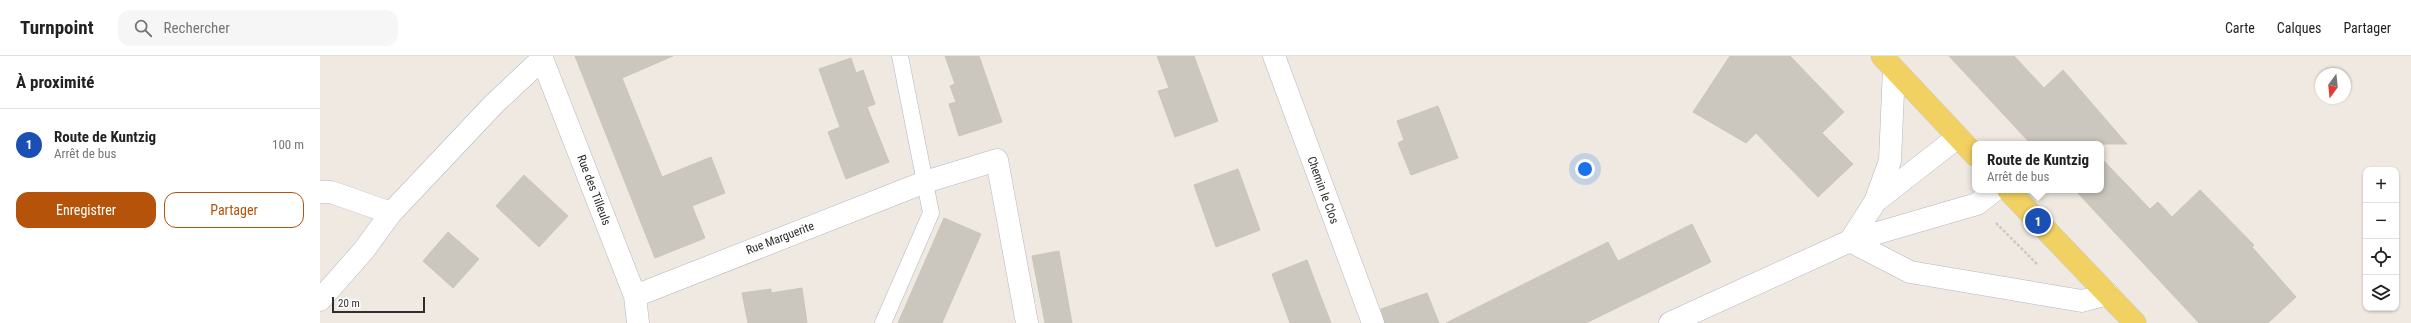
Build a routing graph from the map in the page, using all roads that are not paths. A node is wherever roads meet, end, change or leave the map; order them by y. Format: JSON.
{"nodes":[{"id":1,"x":900,"y":56,"type":"edge"},
{"id":2,"x":1274,"y":56,"type":"edge"},
{"id":3,"x":541,"y":58,"type":"edge"},
{"id":4,"x":1888,"y":62,"type":"edge"},
{"id":5,"x":1958,"y":137,"type":"junction"},
{"id":6,"x":1972,"y":152,"type":"edge"},
{"id":7,"x":926,"y":182,"type":"junction"},
{"id":8,"x":320,"y":192,"type":"edge"},
{"id":9,"x":1991,"y":193,"type":"edge"},
{"id":10,"x":2011,"y":193,"type":"edge"},
{"id":11,"x":1875,"y":202,"type":"junction"},
{"id":12,"x":391,"y":213,"type":"junction"},
{"id":13,"x":1850,"y":241,"type":"junction"},
{"id":14,"x":2108,"y":294,"type":"junction"},
{"id":15,"x":635,"y":296,"type":"junction"},
{"id":16,"x":320,"y":300,"type":"edge"},
{"id":17,"x":638,"y":323,"type":"edge"},
{"id":18,"x":883,"y":323,"type":"edge"},
{"id":19,"x":1027,"y":323,"type":"edge"},
{"id":20,"x":1373,"y":323,"type":"edge"},
{"id":21,"x":1670,"y":323,"type":"edge"},
{"id":22,"x":2135,"y":323,"type":"edge"}],
"edges":[{"from":1,"to":7,"type":"lane"},
{"from":2,"to":20,"type":"street","name":"Chemin le Clos"},
{"from":3,"to":12,"type":"street","name":"Rue des Tilleuls"},
{"from":3,"to":15,"type":"street","name":"Rue des Tilleuls"},
{"from":4,"to":5,"type":"main road"},
{"from":4,"to":11,"type":"street"},
{"from":5,"to":6,"type":"main road"},
{"from":5,"to":11,"type":"street"},
{"from":7,"to":15,"type":"street","name":"Rue Marguerite"},
{"from":7,"to":18,"type":"lane"},
{"from":7,"to":19,"type":"street","name":"Rue Marguerite"},
{"from":8,"to":12,"type":"street"},
{"from":9,"to":13,"type":"street"},
{"from":10,"to":14,"type":"main road"},
{"from":11,"to":13,"type":"street"},
{"from":12,"to":16,"type":"street","name":"Rue des Tilleuls"},
{"from":13,"to":14,"type":"street"},
{"from":13,"to":21,"type":"street"},
{"from":14,"to":22,"type":"main road"},
{"from":15,"to":17,"type":"street","name":"Rue des Tilleuls"}]}
